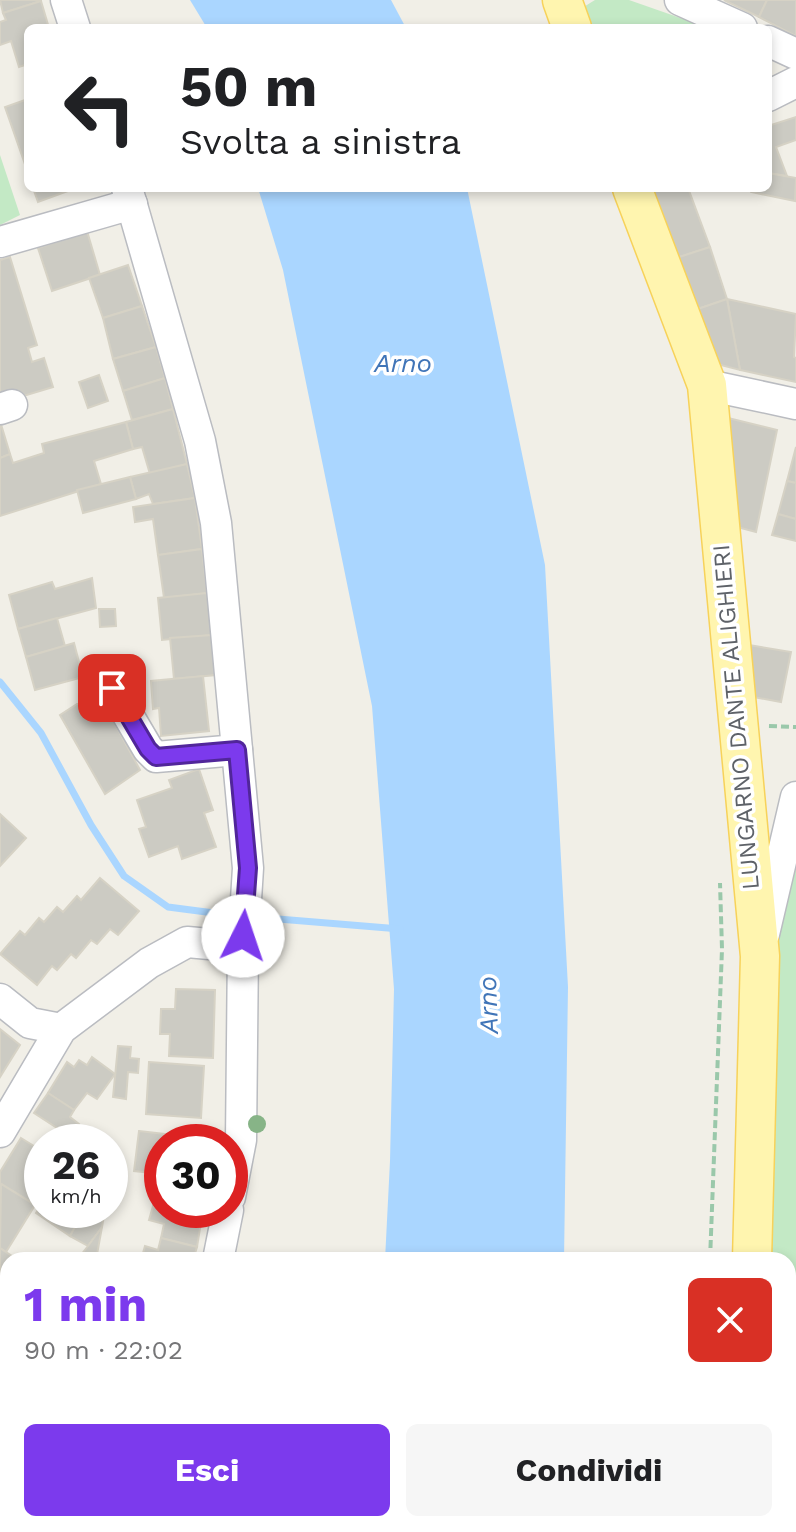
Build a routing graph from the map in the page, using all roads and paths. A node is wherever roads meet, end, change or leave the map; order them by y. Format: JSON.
{"nodes":[{"id":1,"x":66,"y":0,"type":"edge"},
{"id":2,"x":562,"y":0,"type":"edge"},
{"id":3,"x":680,"y":0,"type":"edge"},
{"id":4,"x":74,"y":24,"type":"edge"},
{"id":5,"x":571,"y":24,"type":"edge"},
{"id":6,"x":733,"y":24,"type":"edge"},
{"id":7,"x":772,"y":43,"type":"edge"},
{"id":8,"x":796,"y":54,"type":"edge"},
{"id":9,"x":796,"y":82,"type":"edge"},
{"id":10,"x":772,"y":94,"type":"edge"},
{"id":11,"x":634,"y":192,"type":"edge"},
{"id":12,"x":129,"y":196,"type":"edge"},
{"id":13,"x":0,"y":242,"type":"edge"},
{"id":14,"x":707,"y":385,"type":"junction"},
{"id":15,"x":796,"y":404,"type":"edge"},
{"id":16,"x":112,"y":688,"type":"dead end"},
{"id":17,"x":237,"y":750,"type":"junction"},
{"id":18,"x":796,"y":797,"type":"edge"},
{"id":19,"x":720,"y":873,"type":"dead end"},
{"id":20,"x":244,"y":930,"type":"junction"},
{"id":21,"x":760,"y":956,"type":"junction"},
{"id":22,"x":0,"y":999,"type":"edge"},
{"id":23,"x":61,"y":1029,"type":"junction"},
{"id":24,"x":241,"y":1124,"type":"edge"},
{"id":25,"x":0,"y":1132,"type":"edge"},
{"id":26,"x":224,"y":1228,"type":"edge"},
{"id":27,"x":220,"y":1252,"type":"edge"},
{"id":28,"x":710,"y":1252,"type":"edge"},
{"id":29,"x":752,"y":1252,"type":"edge"}],
"edges":[{"from":1,"to":4,"type":"street"},
{"from":2,"to":5,"type":"main road"},
{"from":3,"to":6,"type":"street"},
{"from":7,"to":8,"type":"street"},
{"from":9,"to":10,"type":"street"},
{"from":11,"to":14,"type":"main road","name":"LUNGARNO DANTE ALIGHIERI"},
{"from":12,"to":13,"type":"street"},
{"from":12,"to":17,"type":"street"},
{"from":14,"to":15,"type":"street"},
{"from":14,"to":21,"type":"main road","name":"LUNGARNO DANTE ALIGHIERI"},
{"from":16,"to":17,"type":"street"},
{"from":17,"to":20,"type":"street"},
{"from":18,"to":21,"type":"street"},
{"from":19,"to":28,"type":"path"},
{"from":20,"to":23,"type":"street"},
{"from":20,"to":24,"type":"street"},
{"from":21,"to":29,"type":"main road","name":"LUNGARNO DANTE ALIGHIERI"},
{"from":22,"to":23,"type":"street"},
{"from":23,"to":25,"type":"street"},
{"from":26,"to":27,"type":"street"}]}
